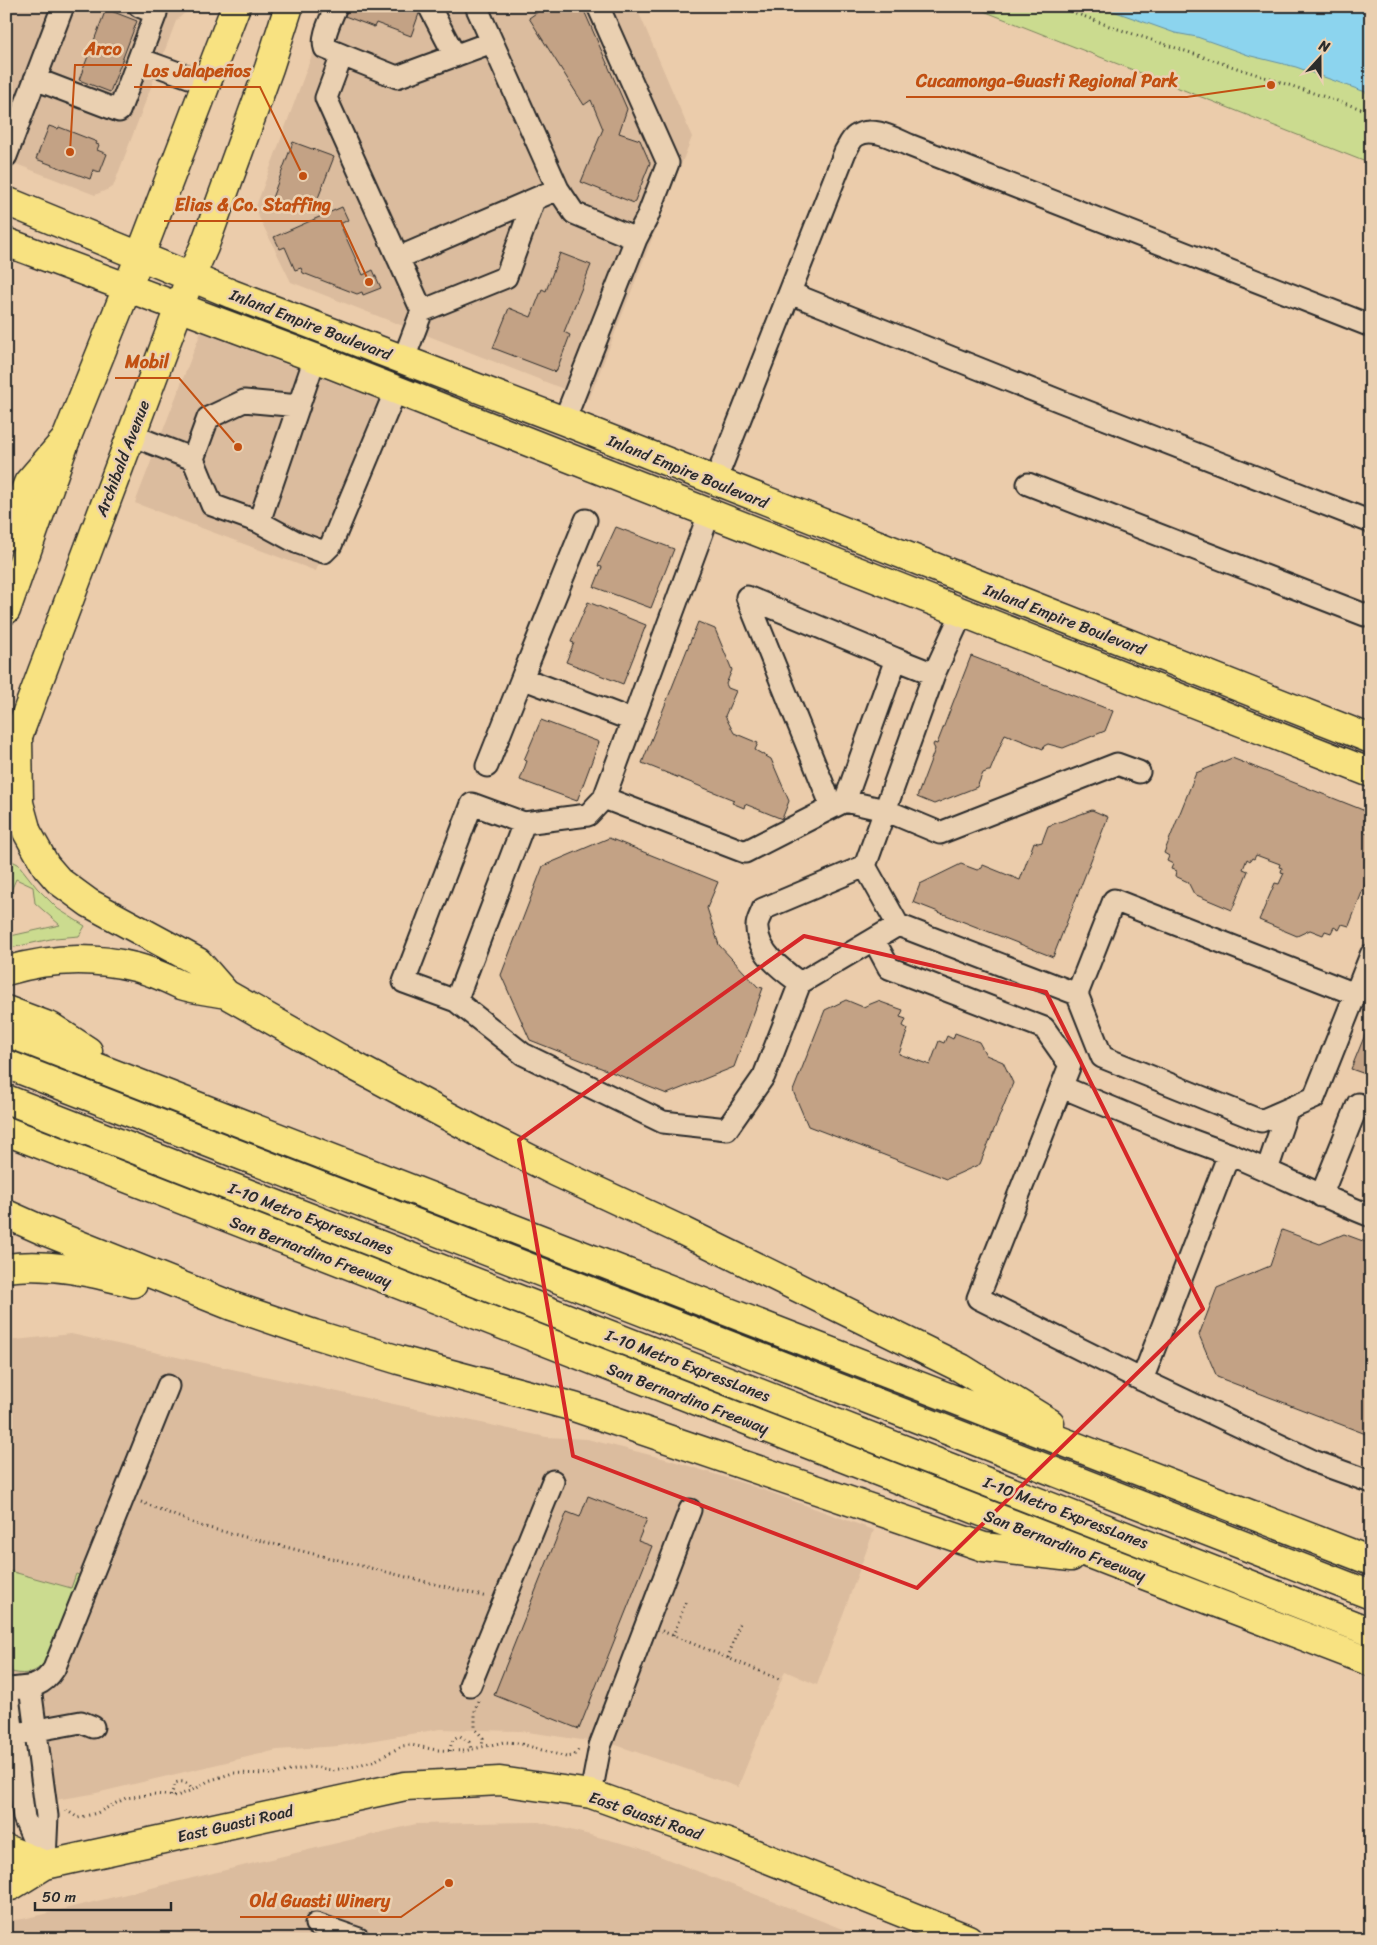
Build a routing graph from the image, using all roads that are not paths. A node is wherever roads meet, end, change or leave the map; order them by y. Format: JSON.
{"nodes":[{"id":1,"x":63,"y":6,"type":"edge"},
{"id":2,"x":139,"y":6,"type":"edge"},
{"id":3,"x":236,"y":6,"type":"edge"},
{"id":4,"x":289,"y":6,"type":"edge"},
{"id":5,"x":336,"y":6,"type":"edge"},
{"id":6,"x":429,"y":6,"type":"edge"},
{"id":7,"x":476,"y":6,"type":"edge"},
{"id":8,"x":598,"y":6,"type":"edge"},
{"id":9,"x":492,"y":42,"type":"junction"},
{"id":10,"x":342,"y":55,"type":"junction"},
{"id":11,"x":455,"y":56,"type":"junction"},
{"id":12,"x":139,"y":59,"type":"junction"},
{"id":13,"x":35,"y":79,"type":"junction"},
{"id":14,"x":206,"y":83,"type":"junction"},
{"id":15,"x":6,"y":156,"type":"edge"},
{"id":16,"x":558,"y":189,"type":"junction"},
{"id":17,"x":534,"y":200,"type":"junction"},
{"id":18,"x":6,"y":201,"type":"edge"},
{"id":19,"x":636,"y":239,"type":"junction"},
{"id":20,"x":6,"y":242,"type":"edge"},
{"id":21,"x":140,"y":256,"type":"junction"},
{"id":22,"x":398,"y":258,"type":"junction"},
{"id":23,"x":191,"y":276,"type":"junction"},
{"id":24,"x":127,"y":288,"type":"junction"},
{"id":25,"x":790,"y":293,"type":"junction"},
{"id":26,"x":180,"y":307,"type":"junction"},
{"id":27,"x":422,"y":311,"type":"junction"},
{"id":28,"x":1371,"y":326,"type":"edge"},
{"id":29,"x":315,"y":358,"type":"junction"},
{"id":30,"x":403,"y":361,"type":"junction"},
{"id":31,"x":396,"y":390,"type":"junction"},
{"id":32,"x":299,"y":406,"type":"junction"},
{"id":33,"x":564,"y":421,"type":"junction"},
{"id":34,"x":131,"y":435,"type":"junction"},
{"id":35,"x":66,"y":439,"type":"junction"},
{"id":36,"x":192,"y":459,"type":"junction"},
{"id":37,"x":715,"y":482,"type":"junction"},
{"id":38,"x":1028,"y":484,"type":"dead end"},
{"id":39,"x":709,"y":514,"type":"junction"},
{"id":40,"x":586,"y":520,"type":"dead end"},
{"id":41,"x":259,"y":522,"type":"junction"},
{"id":42,"x":1371,"y":522,"type":"edge"},
{"id":43,"x":6,"y":536,"type":"edge"},
{"id":44,"x":6,"y":610,"type":"edge"},
{"id":45,"x":962,"y":613,"type":"junction"},
{"id":46,"x":1365,"y":615,"type":"dead end"},
{"id":47,"x":896,"y":659,"type":"junction"},
{"id":48,"x":934,"y":674,"type":"junction"},
{"id":49,"x":522,"y":678,"type":"junction"},
{"id":50,"x":632,"y":720,"type":"junction"},
{"id":51,"x":18,"y":738,"type":"junction"},
{"id":52,"x":1371,"y":739,"type":"edge"},
{"id":53,"x":487,"y":766,"type":"dead end"},
{"id":54,"x":6,"y":768,"type":"edge"},
{"id":55,"x":1139,"y":772,"type":"dead end"},
{"id":56,"x":1371,"y":773,"type":"edge"},
{"id":57,"x":604,"y":798,"type":"junction"},
{"id":58,"x":838,"y":804,"type":"junction"},
{"id":59,"x":885,"y":810,"type":"junction"},
{"id":60,"x":524,"y":824,"type":"junction"},
{"id":61,"x":865,"y":866,"type":"junction"},
{"id":62,"x":898,"y":925,"type":"junction"},
{"id":63,"x":874,"y":940,"type":"junction"},
{"id":64,"x":1371,"y":955,"type":"edge"},
{"id":65,"x":6,"y":971,"type":"edge"},
{"id":66,"x":800,"y":983,"type":"junction"},
{"id":67,"x":226,"y":994,"type":"junction"},
{"id":68,"x":1077,"y":994,"type":"junction"},
{"id":69,"x":1355,"y":994,"type":"junction"},
{"id":70,"x":456,"y":1002,"type":"junction"},
{"id":71,"x":6,"y":1010,"type":"edge"},
{"id":72,"x":6,"y":1032,"type":"edge"},
{"id":73,"x":1096,"y":1041,"type":"junction"},
{"id":74,"x":6,"y":1064,"type":"edge"},
{"id":75,"x":1070,"y":1065,"type":"junction"},
{"id":76,"x":137,"y":1083,"type":"junction"},
{"id":77,"x":1062,"y":1087,"type":"junction"},
{"id":78,"x":6,"y":1099,"type":"edge"},
{"id":79,"x":1371,"y":1109,"type":"edge"},
{"id":80,"x":1287,"y":1111,"type":"junction"},
{"id":81,"x":6,"y":1132,"type":"edge"},
{"id":82,"x":1230,"y":1154,"type":"junction"},
{"id":83,"x":1267,"y":1170,"type":"junction"},
{"id":84,"x":1320,"y":1196,"type":"junction"},
{"id":85,"x":6,"y":1214,"type":"edge"},
{"id":86,"x":1371,"y":1216,"type":"edge"},
{"id":87,"x":6,"y":1268,"type":"edge"},
{"id":88,"x":232,"y":1306,"type":"junction"},
{"id":89,"x":1142,"y":1380,"type":"junction"},
{"id":90,"x":168,"y":1386,"type":"dead end"},
{"id":91,"x":1106,"y":1458,"type":"junction"},
{"id":92,"x":553,"y":1481,"type":"dead end"},
{"id":93,"x":1371,"y":1482,"type":"edge"},
{"id":94,"x":690,"y":1510,"type":"dead end"},
{"id":95,"x":1110,"y":1562,"type":"junction"},
{"id":96,"x":1371,"y":1562,"type":"edge"},
{"id":97,"x":1371,"y":1595,"type":"edge"},
{"id":98,"x":1371,"y":1632,"type":"edge"},
{"id":99,"x":1371,"y":1662,"type":"edge"},
{"id":100,"x":470,"y":1685,"type":"dead end"},
{"id":101,"x":30,"y":1687,"type":"junction"},
{"id":102,"x":7,"y":1688,"type":"edge"},
{"id":103,"x":93,"y":1727,"type":"dead end"},
{"id":104,"x":36,"y":1731,"type":"junction"},
{"id":105,"x":10,"y":1734,"type":"edge"},
{"id":106,"x":591,"y":1794,"type":"junction"},
{"id":107,"x":6,"y":1849,"type":"edge"},
{"id":108,"x":45,"y":1866,"type":"junction"},
{"id":109,"x":6,"y":1886,"type":"edge"},
{"id":110,"x":316,"y":1924,"type":"dead end"},
{"id":111,"x":359,"y":1939,"type":"edge"},
{"id":112,"x":968,"y":1939,"type":"edge"}],
"edges":[{"from":1,"to":13,"type":"street"},
{"from":2,"to":12,"type":"street"},
{"from":3,"to":14,"type":"main road"},
{"from":4,"to":23,"type":"main road","name":"Archibald Avenue"},
{"from":5,"to":10,"type":"street"},
{"from":6,"to":11,"type":"street"},
{"from":7,"to":9,"type":"street"},
{"from":8,"to":19,"type":"street"},
{"from":9,"to":11,"type":"street"},
{"from":9,"to":16,"type":"street"},
{"from":10,"to":11,"type":"street"},
{"from":10,"to":22,"type":"street"},
{"from":12,"to":13,"type":"street"},
{"from":12,"to":14,"type":"street"},
{"from":13,"to":15,"type":"street"},
{"from":14,"to":21,"type":"main road"},
{"from":16,"to":17,"type":"street"},
{"from":16,"to":19,"type":"street"},
{"from":17,"to":22,"type":"street"},
{"from":17,"to":27,"type":"street"},
{"from":18,"to":21,"type":"main road","name":"Inland Empire Boulevard"},
{"from":19,"to":33,"type":"street"},
{"from":20,"to":24,"type":"main road","name":"Inland Empire Boulevard"},
{"from":21,"to":23,"type":"main road","name":"Inland Empire Boulevard"},
{"from":21,"to":24,"type":"main road"},
{"from":22,"to":27,"type":"street"},
{"from":23,"to":26,"type":"main road","name":"Archibald Avenue"},
{"from":23,"to":30,"type":"main road","name":"Inland Empire Boulevard"},
{"from":24,"to":26,"type":"main road","name":"Inland Empire Boulevard"},
{"from":24,"to":35,"type":"main road"},
{"from":25,"to":28,"type":"street"},
{"from":25,"to":37,"type":"street"},
{"from":25,"to":42,"type":"street"},
{"from":26,"to":29,"type":"main road","name":"Inland Empire Boulevard"},
{"from":26,"to":34,"type":"main road","name":"Archibald Avenue"},
{"from":27,"to":30,"type":"street"},
{"from":29,"to":31,"type":"main road","name":"Inland Empire Boulevard"},
{"from":29,"to":32,"type":"street"},
{"from":30,"to":33,"type":"main road","name":"Inland Empire Boulevard"},
{"from":31,"to":39,"type":"main road","name":"Inland Empire Boulevard"},
{"from":31,"to":41,"type":"street"},
{"from":32,"to":36,"type":"street"},
{"from":32,"to":41,"type":"street"},
{"from":33,"to":37,"type":"main road","name":"Inland Empire Boulevard"},
{"from":34,"to":36,"type":"street"},
{"from":34,"to":51,"type":"main road","name":"Archibald Avenue"},
{"from":35,"to":43,"type":"main road"},
{"from":35,"to":44,"type":"main road"},
{"from":36,"to":41,"type":"street"},
{"from":37,"to":52,"type":"main road","name":"Inland Empire Boulevard"},
{"from":38,"to":46,"type":"street"},
{"from":39,"to":45,"type":"main road","name":"Inland Empire Boulevard"},
{"from":39,"to":50,"type":"street"},
{"from":40,"to":49,"type":"street"},
{"from":45,"to":48,"type":"street"},
{"from":45,"to":56,"type":"main road","name":"Inland Empire Boulevard"},
{"from":47,"to":48,"type":"street"},
{"from":47,"to":58,"type":"street"},
{"from":47,"to":58,"type":"street"},
{"from":48,"to":59,"type":"street"},
{"from":49,"to":50,"type":"street"},
{"from":49,"to":53,"type":"street"},
{"from":50,"to":57,"type":"street"},
{"from":51,"to":54,"type":"main road","name":"Archibald Avenue"},
{"from":51,"to":67,"type":"main road"},
{"from":55,"to":59,"type":"street"},
{"from":57,"to":58,"type":"street"},
{"from":57,"to":60,"type":"street"},
{"from":58,"to":59,"type":"street"},
{"from":59,"to":61,"type":"street"},
{"from":60,"to":70,"type":"street"},
{"from":60,"to":70,"type":"street"},
{"from":61,"to":62,"type":"street"},
{"from":61,"to":66,"type":"street"},
{"from":62,"to":63,"type":"street"},
{"from":62,"to":68,"type":"street"},
{"from":63,"to":66,"type":"street"},
{"from":63,"to":75,"type":"street"},
{"from":64,"to":69,"type":"street"},
{"from":65,"to":67,"type":"main road"},
{"from":66,"to":70,"type":"street"},
{"from":67,"to":91,"type":"main road"},
{"from":68,"to":69,"type":"street"},
{"from":68,"to":73,"type":"street"},
{"from":69,"to":80,"type":"street"},
{"from":71,"to":76,"type":"main road"},
{"from":72,"to":76,"type":"main road"},
{"from":73,"to":75,"type":"street"},
{"from":73,"to":80,"type":"street"},
{"from":74,"to":97,"type":"main road","name":"I-10 Metro ExpressLanes"},
{"from":75,"to":77,"type":"street"},
{"from":76,"to":91,"type":"main road"},
{"from":77,"to":82,"type":"street"},
{"from":77,"to":89,"type":"street"},
{"from":78,"to":98,"type":"main road","name":"I-10 Metro ExpressLanes"},
{"from":79,"to":84,"type":"street"},
{"from":80,"to":83,"type":"street"},
{"from":81,"to":95,"type":"main road","name":"San Bernardino Freeway"},
{"from":82,"to":83,"type":"street"},
{"from":82,"to":89,"type":"street"},
{"from":83,"to":84,"type":"street"},
{"from":84,"to":86,"type":"street"},
{"from":85,"to":88,"type":"main road"},
{"from":87,"to":88,"type":"main road"},
{"from":88,"to":95,"type":"main road"},
{"from":89,"to":93,"type":"street"},
{"from":90,"to":101,"type":"street"},
{"from":91,"to":96,"type":"main road"},
{"from":92,"to":100,"type":"street"},
{"from":94,"to":106,"type":"street"},
{"from":95,"to":99,"type":"main road","name":"San Bernardino Freeway"},
{"from":101,"to":102,"type":"street"},
{"from":101,"to":104,"type":"street"},
{"from":102,"to":105,"type":"street"},
{"from":103,"to":104,"type":"street"},
{"from":104,"to":105,"type":"street"},
{"from":104,"to":108,"type":"street"},
{"from":105,"to":108,"type":"street"},
{"from":106,"to":108,"type":"main road","name":"East Guasti Road"},
{"from":106,"to":112,"type":"main road","name":"East Guasti Road"},
{"from":107,"to":108,"type":"main road"},
{"from":108,"to":109,"type":"main road","name":"East Guasti Road"},
{"from":110,"to":111,"type":"street"}]}
